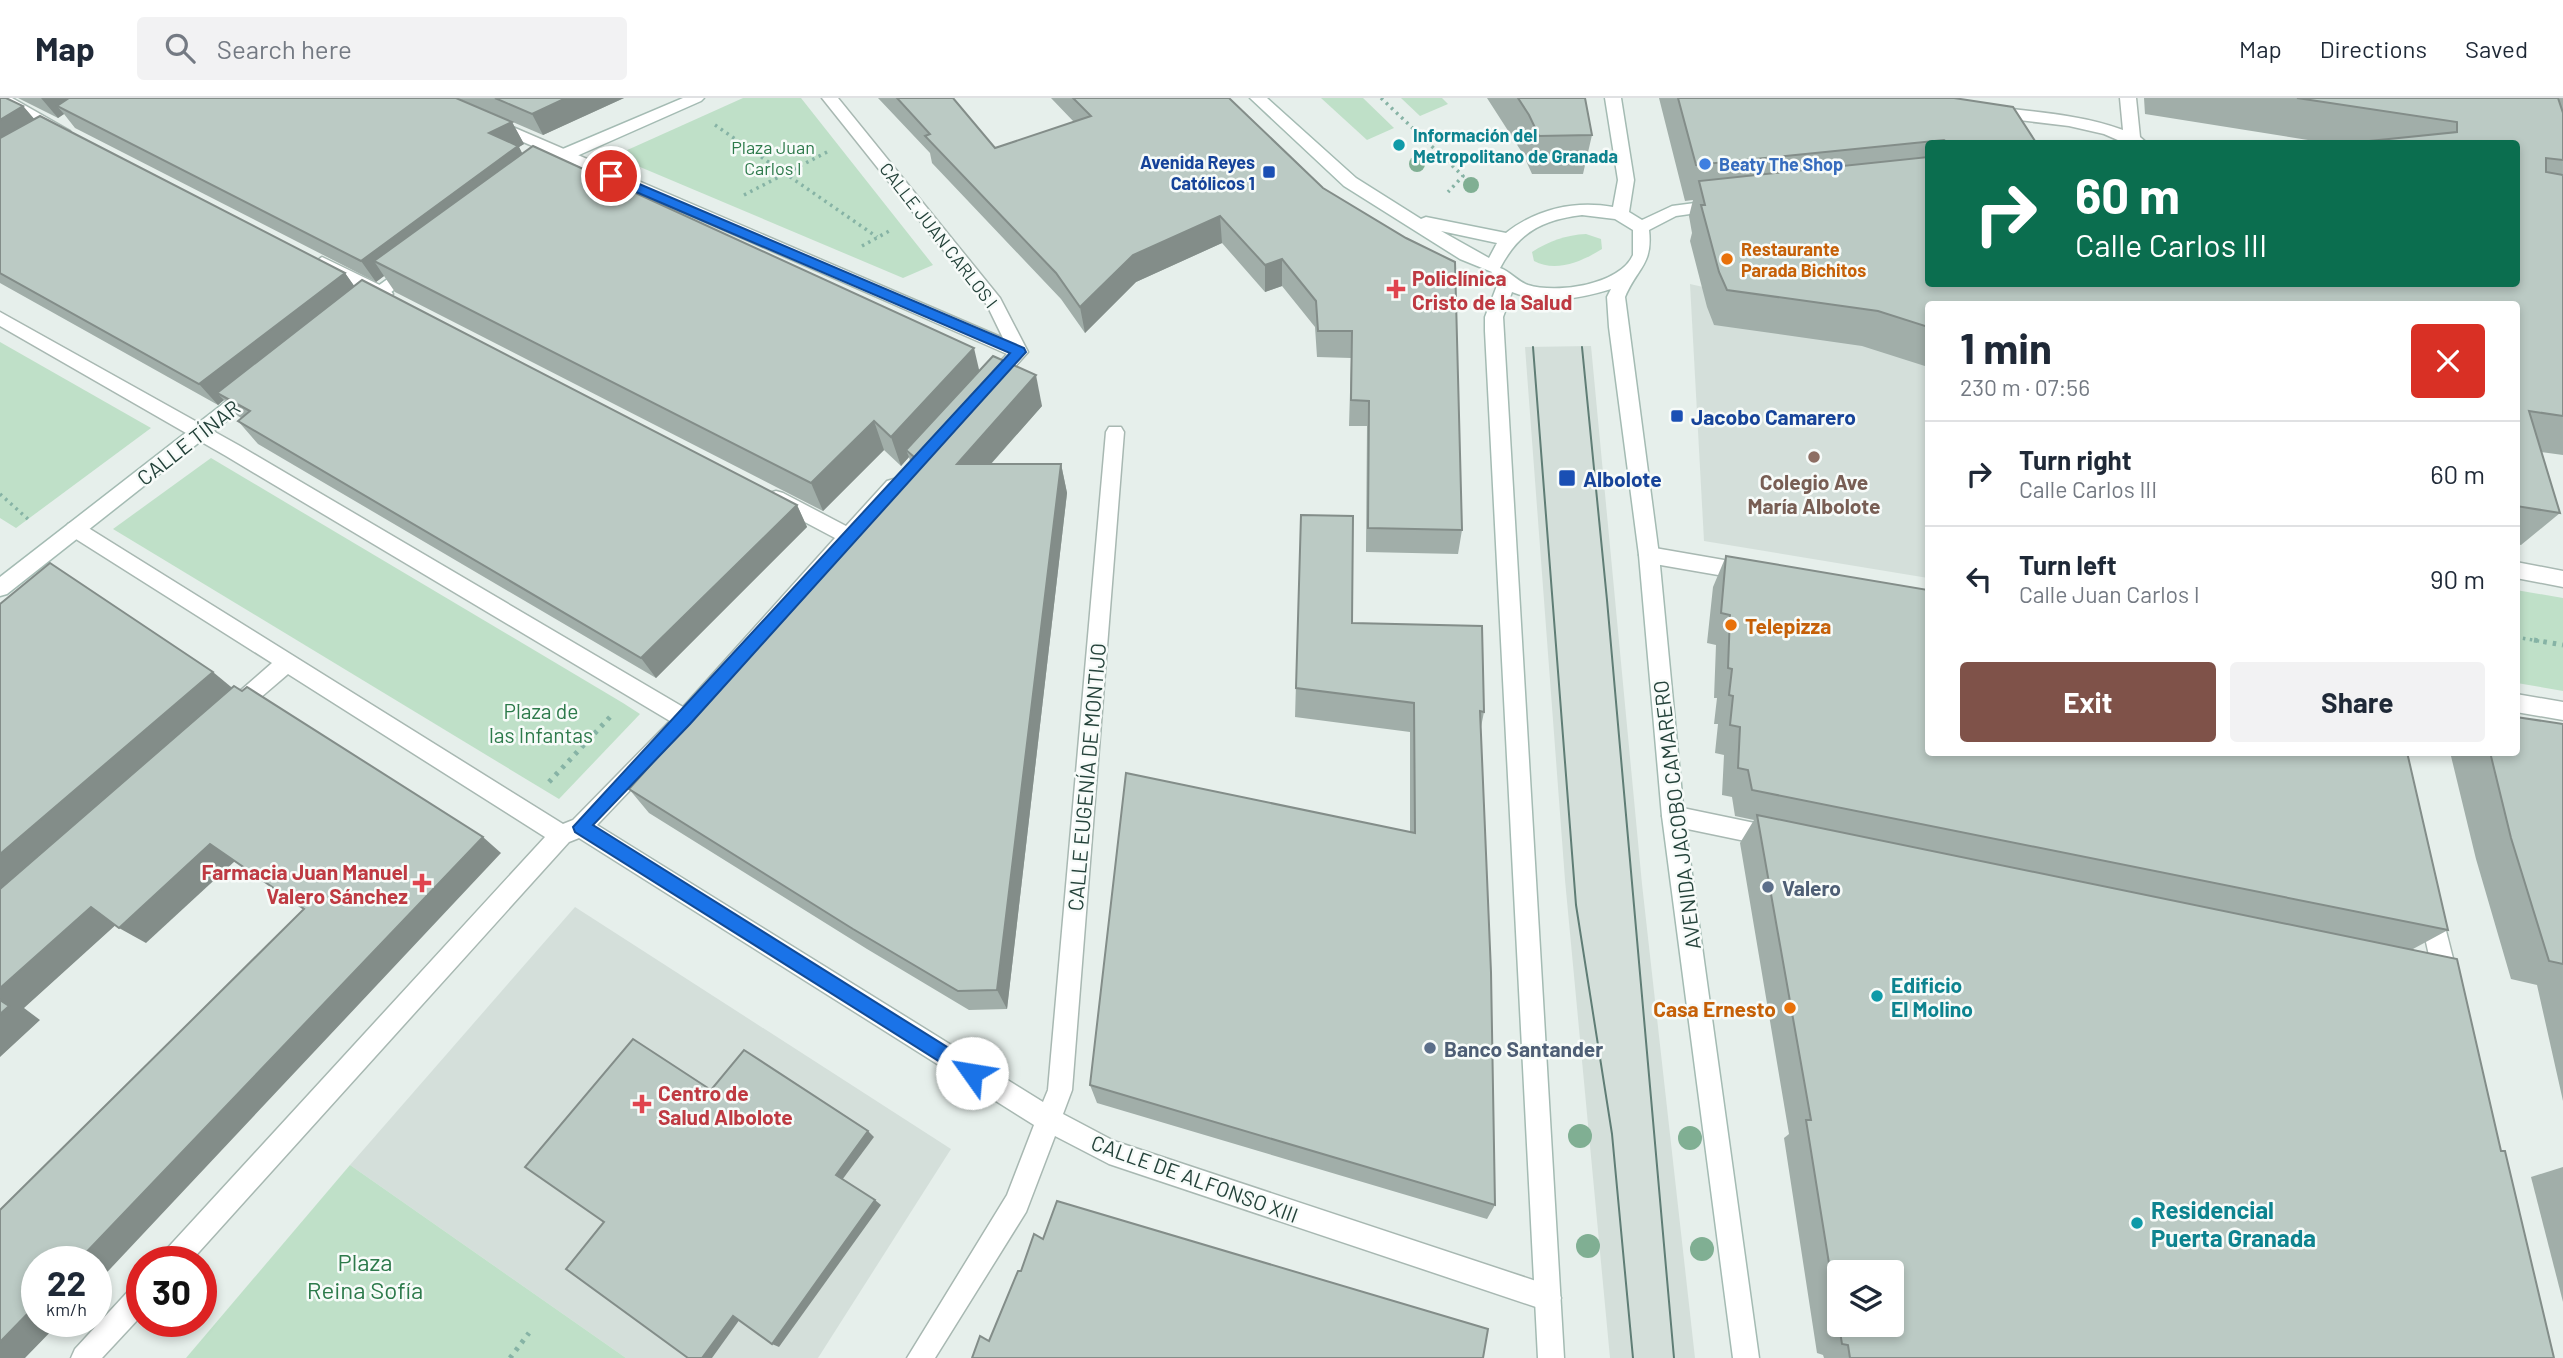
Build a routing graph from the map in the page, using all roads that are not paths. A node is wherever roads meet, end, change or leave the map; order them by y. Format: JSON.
{"nodes":[{"id":1,"x":0,"y":98,"type":"edge"},
{"id":2,"x":696,"y":98,"type":"edge"},
{"id":3,"x":830,"y":98,"type":"edge"},
{"id":4,"x":1258,"y":98,"type":"edge"},
{"id":5,"x":1613,"y":98,"type":"edge"},
{"id":6,"x":2128,"y":98,"type":"edge"},
{"id":7,"x":1980,"y":110,"type":"edge"},
{"id":8,"x":475,"y":115,"type":"edge"},
{"id":9,"x":78,"y":117,"type":"edge"},
{"id":10,"x":52,"y":132,"type":"junction"},
{"id":11,"x":2133,"y":140,"type":"edge"},
{"id":12,"x":2136,"y":140,"type":"edge"},
{"id":13,"x":83,"y":141,"type":"edge"},
{"id":14,"x":564,"y":155,"type":"junction"},
{"id":15,"x":520,"y":188,"type":"edge"},
{"id":16,"x":1731,"y":204,"type":"edge"},
{"id":17,"x":1620,"y":214,"type":"junction"},
{"id":18,"x":1415,"y":221,"type":"junction"},
{"id":19,"x":1641,"y":227,"type":"junction"},
{"id":20,"x":1506,"y":239,"type":"junction"},
{"id":21,"x":305,"y":254,"type":"edge"},
{"id":22,"x":423,"y":260,"type":"edge"},
{"id":23,"x":1493,"y":266,"type":"junction"},
{"id":24,"x":1627,"y":272,"type":"junction"},
{"id":25,"x":1506,"y":284,"type":"junction"},
{"id":26,"x":379,"y":292,"type":"junction"},
{"id":27,"x":404,"y":305,"type":"edge"},
{"id":28,"x":348,"y":317,"type":"edge"},
{"id":29,"x":0,"y":318,"type":"edge"},
{"id":30,"x":1019,"y":352,"type":"junction"},
{"id":31,"x":264,"y":383,"type":"edge"},
{"id":32,"x":981,"y":393,"type":"edge"},
{"id":33,"x":201,"y":432,"type":"junction"},
{"id":34,"x":1115,"y":432,"type":"dead end"},
{"id":35,"x":905,"y":474,"type":"edge"},
{"id":36,"x":762,"y":491,"type":"edge"},
{"id":37,"x":75,"y":529,"type":"junction"},
{"id":38,"x":848,"y":536,"type":"junction"},
{"id":39,"x":1648,"y":555,"type":"junction"},
{"id":40,"x":2520,"y":571,"type":"edge"},
{"id":41,"x":1769,"y":576,"type":"edge"},
{"id":42,"x":2563,"y":579,"type":"edge"},
{"id":43,"x":0,"y":588,"type":"edge"},
{"id":44,"x":286,"y":663,"type":"junction"},
{"id":45,"x":2520,"y":704,"type":"edge"},
{"id":46,"x":2563,"y":711,"type":"edge"},
{"id":47,"x":685,"y":719,"type":"junction"},
{"id":48,"x":214,"y":725,"type":"edge"},
{"id":49,"x":1673,"y":816,"type":"junction"},
{"id":50,"x":571,"y":831,"type":"junction"},
{"id":51,"x":1789,"y":840,"type":"edge"},
{"id":52,"x":2424,"y":883,"type":"edge"},
{"id":53,"x":2451,"y":1002,"type":"edge"},
{"id":54,"x":1049,"y":1120,"type":"junction"},
{"id":55,"x":187,"y":1246,"type":"edge"},
{"id":56,"x":1548,"y":1298,"type":"junction"},
{"id":57,"x":126,"y":1312,"type":"edge"},
{"id":58,"x":84,"y":1358,"type":"edge"},
{"id":59,"x":920,"y":1358,"type":"edge"},
{"id":60,"x":1551,"y":1358,"type":"edge"},
{"id":61,"x":1746,"y":1358,"type":"edge"}],
"edges":[{"from":1,"to":10,"type":"street"},
{"from":2,"to":14,"type":"street"},
{"from":3,"to":30,"type":"street","name":"CALLE JUAN CARLOS I"},
{"from":4,"to":18,"type":"street"},
{"from":5,"to":17,"type":"street"},
{"from":6,"to":12,"type":"street"},
{"from":7,"to":11,"type":"street"},
{"from":8,"to":14,"type":"street","name":"CALLE JUAN CARLOS I"},
{"from":9,"to":10,"type":"street"},
{"from":10,"to":13,"type":"street"},
{"from":14,"to":15,"type":"street"},
{"from":14,"to":30,"type":"street","name":"CALLE JUAN CARLOS I"},
{"from":16,"to":19,"type":"street"},
{"from":17,"to":19,"type":"street"},
{"from":17,"to":20,"type":"street"},
{"from":18,"to":20,"type":"street"},
{"from":18,"to":23,"type":"street"},
{"from":19,"to":24,"type":"street","name":"AVENIDA JACOBO CAMARERO"},
{"from":20,"to":23,"type":"street"},
{"from":21,"to":26,"type":"street"},
{"from":22,"to":26,"type":"street"},
{"from":23,"to":25,"type":"street"},
{"from":24,"to":25,"type":"street"},
{"from":24,"to":39,"type":"street","name":"AVENIDA JACOBO CAMARERO"},
{"from":25,"to":56,"type":"street"},
{"from":26,"to":27,"type":"street"},
{"from":26,"to":28,"type":"street"},
{"from":29,"to":33,"type":"street"},
{"from":30,"to":32,"type":"street"},
{"from":31,"to":33,"type":"street","name":"CALLE TÍNAR"},
{"from":33,"to":37,"type":"street","name":"CALLE TÍNAR"},
{"from":33,"to":47,"type":"street"},
{"from":34,"to":54,"type":"street","name":"CALLE EUGENÍA DE MONTIJO"},
{"from":35,"to":38,"type":"street"},
{"from":36,"to":38,"type":"street"},
{"from":37,"to":43,"type":"street","name":"CALLE TÍNAR"},
{"from":37,"to":44,"type":"street"},
{"from":38,"to":47,"type":"street"},
{"from":39,"to":41,"type":"street"},
{"from":39,"to":49,"type":"street","name":"AVENIDA JACOBO CAMARERO"},
{"from":40,"to":42,"type":"street"},
{"from":44,"to":48,"type":"street"},
{"from":44,"to":50,"type":"street"},
{"from":45,"to":46,"type":"street"},
{"from":47,"to":50,"type":"street"},
{"from":49,"to":51,"type":"street"},
{"from":49,"to":61,"type":"street","name":"AVENIDA JACOBO CAMARERO"},
{"from":50,"to":54,"type":"street","name":"CALLE DE ALFONSO XIII"},
{"from":50,"to":55,"type":"street"},
{"from":52,"to":53,"type":"street"},
{"from":54,"to":56,"type":"street","name":"CALLE DE ALFONSO XIII"},
{"from":54,"to":59,"type":"street"},
{"from":56,"to":60,"type":"street"},
{"from":57,"to":58,"type":"street"}]}
